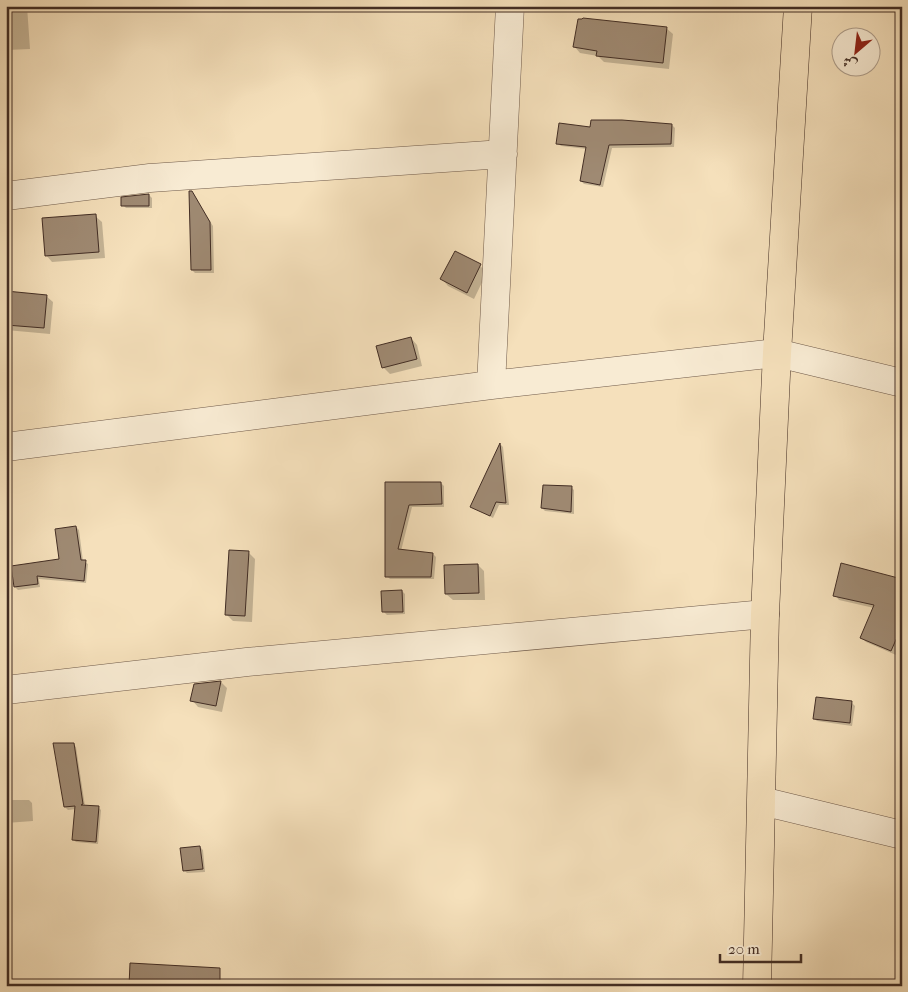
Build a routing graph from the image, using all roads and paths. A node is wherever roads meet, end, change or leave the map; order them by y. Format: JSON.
{"nodes":[{"id":1,"x":510,"y":6,"type":"edge"},
{"id":2,"x":798,"y":6,"type":"edge"},
{"id":3,"x":503,"y":154,"type":"junction"},
{"id":4,"x":6,"y":196,"type":"edge"},
{"id":5,"x":777,"y":353,"type":"junction"},
{"id":6,"x":902,"y":383,"type":"edge"},
{"id":7,"x":492,"y":386,"type":"junction"},
{"id":8,"x":6,"y":447,"type":"edge"},
{"id":9,"x":765,"y":614,"type":"junction"},
{"id":10,"x":6,"y":690,"type":"edge"},
{"id":11,"x":762,"y":801,"type":"junction"},
{"id":12,"x":902,"y":835,"type":"edge"},
{"id":13,"x":757,"y":986,"type":"edge"}],
"edges":[{"from":1,"to":3,"type":"street"},
{"from":2,"to":5,"type":"main road"},
{"from":3,"to":4,"type":"street"},
{"from":3,"to":7,"type":"street"},
{"from":5,"to":6,"type":"street"},
{"from":5,"to":7,"type":"street"},
{"from":5,"to":9,"type":"main road"},
{"from":7,"to":8,"type":"street"},
{"from":9,"to":10,"type":"street"},
{"from":9,"to":11,"type":"main road"},
{"from":11,"to":12,"type":"street"},
{"from":11,"to":13,"type":"main road"}]}
